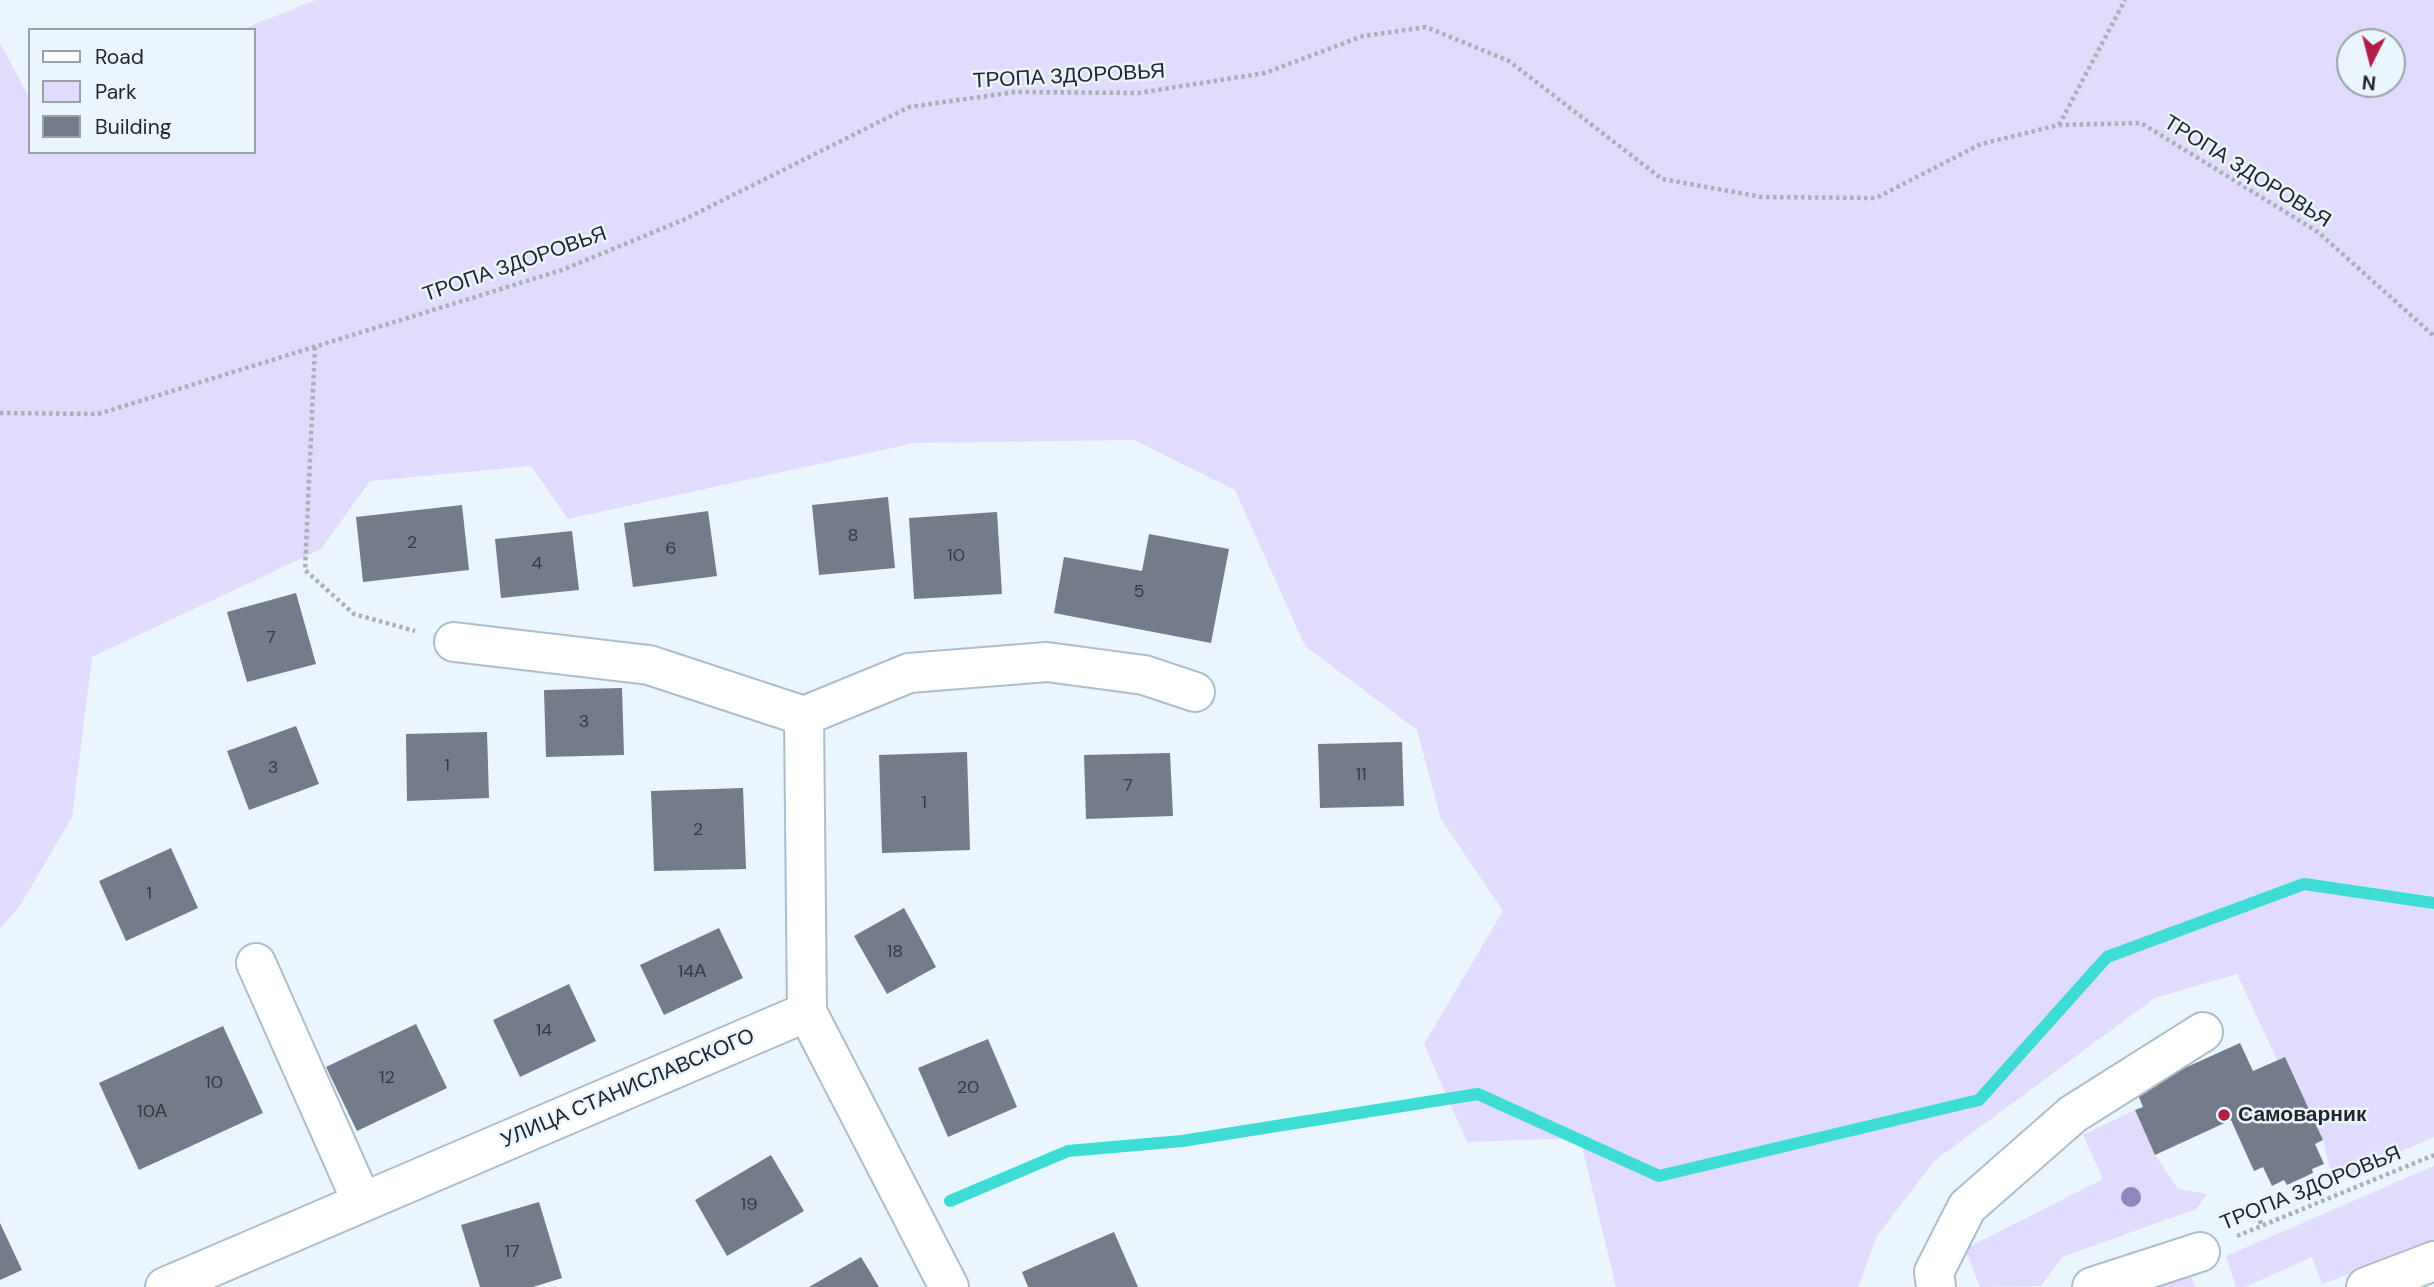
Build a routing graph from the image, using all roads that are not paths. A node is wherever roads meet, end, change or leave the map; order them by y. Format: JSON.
{"nodes":[{"id":1,"x":454,"y":642,"type":"road end"},
{"id":2,"x":1195,"y":692,"type":"dead end"},
{"id":3,"x":804,"y":716,"type":"junction"},
{"id":4,"x":257,"y":963,"type":"dead end"},
{"id":5,"x":807,"y":1012,"type":"junction"},
{"id":6,"x":2203,"y":1032,"type":"dead end"},
{"id":7,"x":362,"y":1202,"type":"junction"},
{"id":8,"x":2200,"y":1252,"type":"road end"},
{"id":9,"x":2434,"y":1261,"type":"edge"},
{"id":10,"x":165,"y":1287,"type":"edge"},
{"id":11,"x":949,"y":1287,"type":"edge"},
{"id":12,"x":1936,"y":1287,"type":"edge"},
{"id":13,"x":2092,"y":1287,"type":"edge"},
{"id":14,"x":2366,"y":1287,"type":"edge"}],
"edges":[{"from":1,"to":3,"type":"street"},
{"from":2,"to":3,"type":"street"},
{"from":3,"to":5,"type":"street"},
{"from":4,"to":7,"type":"street"},
{"from":5,"to":7,"type":"street","name":"УЛИЦА СТАНИСЛАВСКОГО"},
{"from":5,"to":11,"type":"street"},
{"from":6,"to":12,"type":"street"},
{"from":7,"to":10,"type":"street","name":"УЛИЦА СТАНИСЛАВСКОГО"},
{"from":8,"to":13,"type":"street"},
{"from":9,"to":14,"type":"street"}]}
